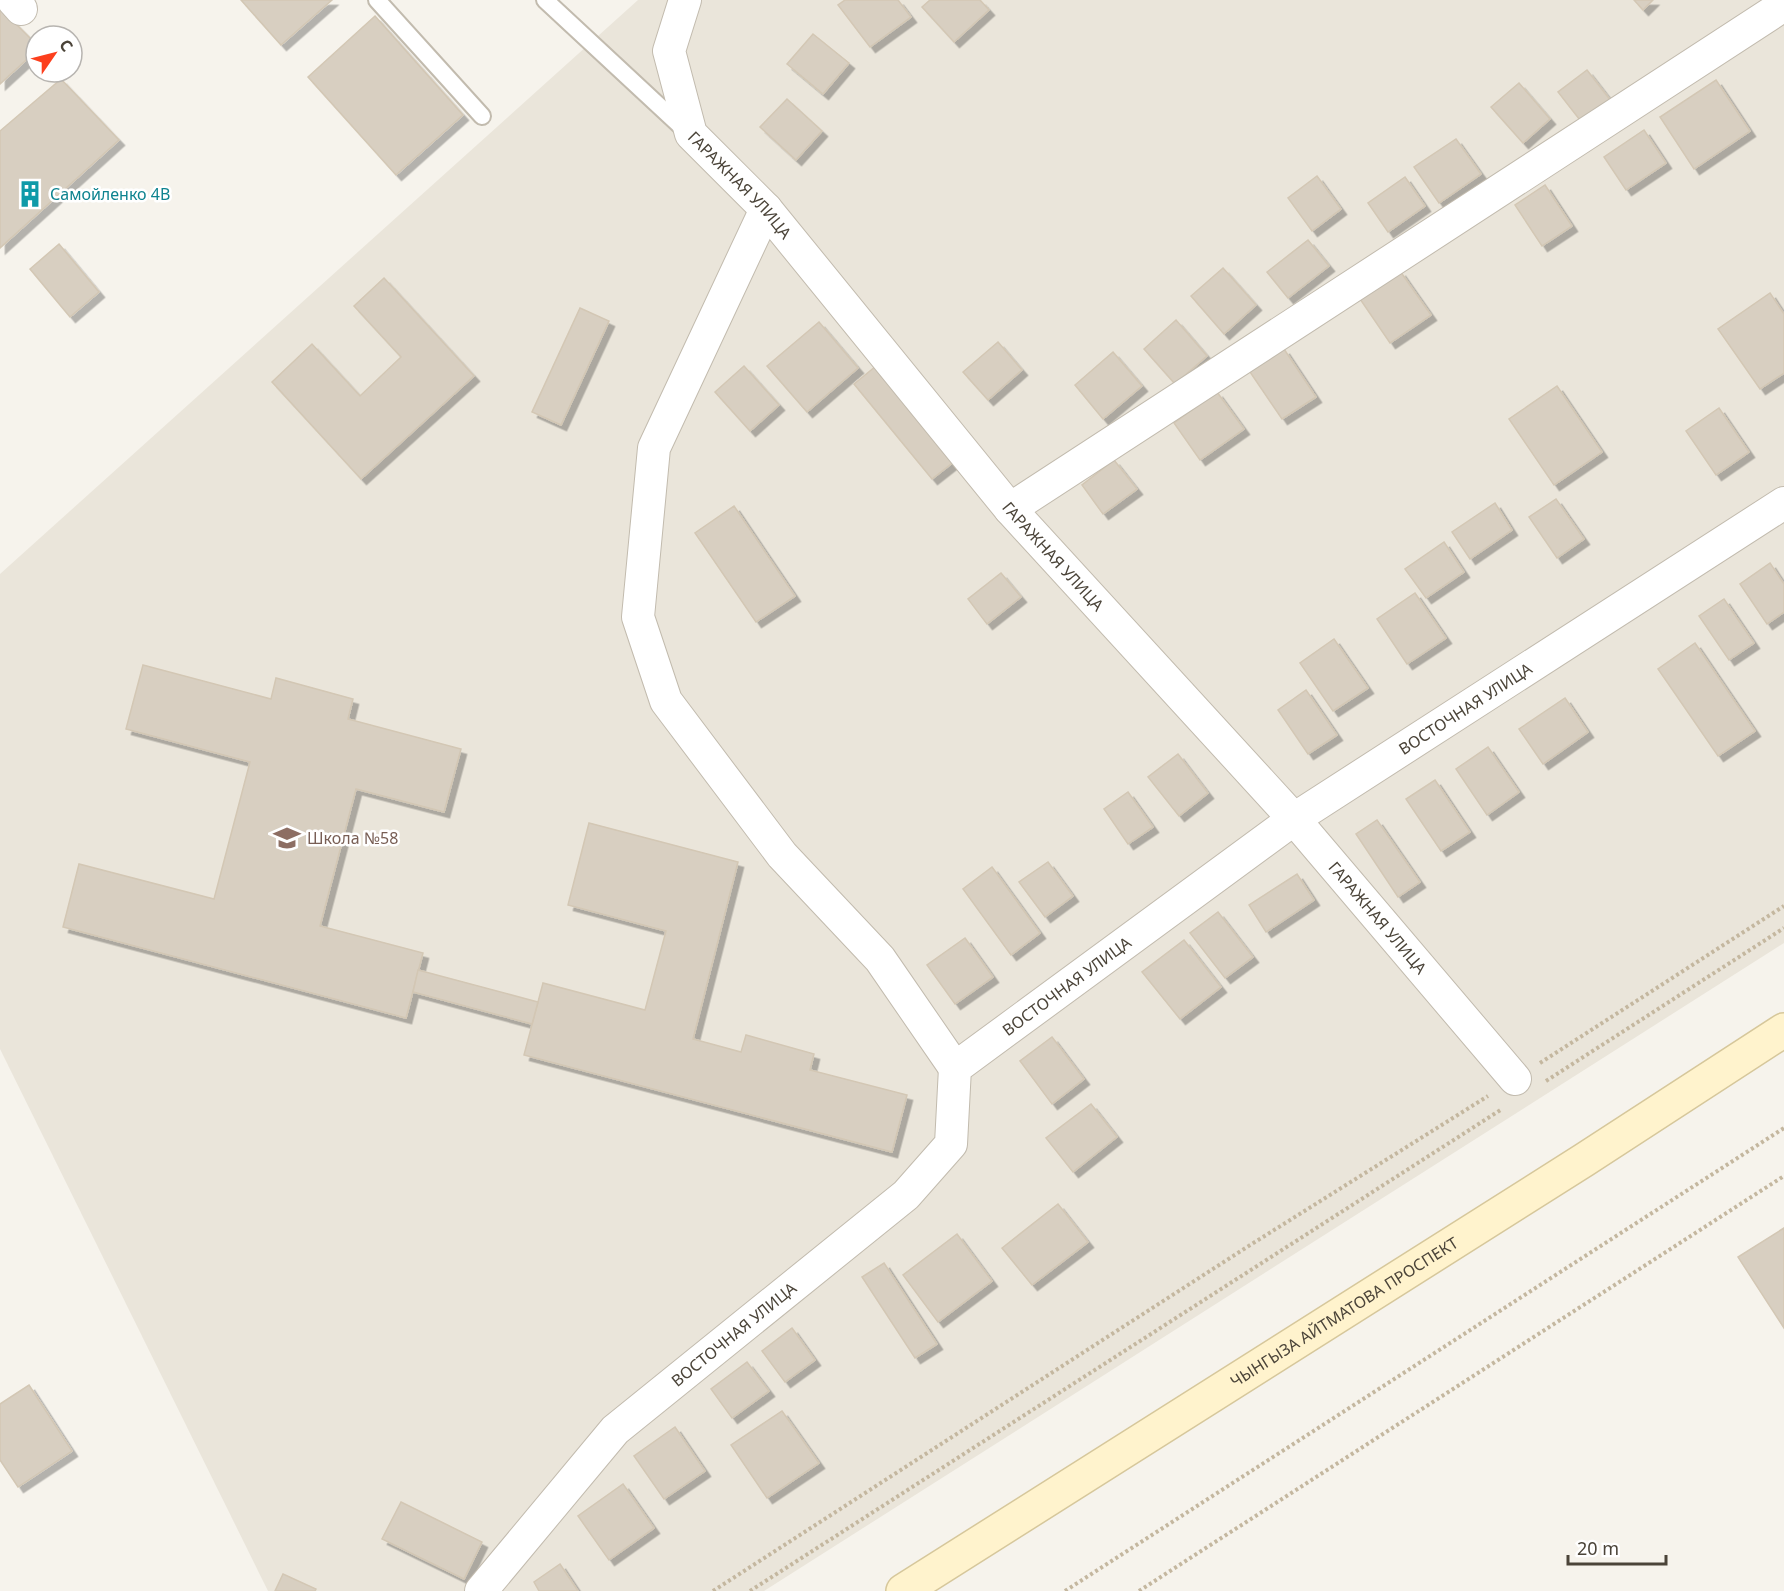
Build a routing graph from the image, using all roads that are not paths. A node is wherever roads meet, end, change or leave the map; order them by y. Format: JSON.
{"nodes":[{"id":1,"x":545,"y":0,"type":"edge"},
{"id":2,"x":685,"y":0,"type":"edge"},
{"id":3,"x":381,"y":1,"type":"edge"},
{"id":4,"x":1784,"y":5,"type":"edge"},
{"id":5,"x":482,"y":116,"type":"dead end"},
{"id":6,"x":691,"y":135,"type":"junction"},
{"id":7,"x":766,"y":209,"type":"junction"},
{"id":8,"x":1784,"y":502,"type":"edge"},
{"id":9,"x":1010,"y":509,"type":"junction"},
{"id":10,"x":1294,"y":819,"type":"junction"},
{"id":11,"x":1784,"y":1030,"type":"edge"},
{"id":12,"x":955,"y":1068,"type":"junction"},
{"id":13,"x":1520,"y":1090,"type":"road end"},
{"id":14,"x":481,"y":1591,"type":"edge"},
{"id":15,"x":903,"y":1591,"type":"edge"}],
"edges":[{"from":1,"to":6,"type":"lane"},
{"from":2,"to":6,"type":"street","name":"ГАРАЖНАЯ УЛИЦА"},
{"from":3,"to":5,"type":"lane"},
{"from":4,"to":9,"type":"street"},
{"from":6,"to":7,"type":"street","name":"ГАРАЖНАЯ УЛИЦА"},
{"from":7,"to":9,"type":"street","name":"ГАРАЖНАЯ УЛИЦА"},
{"from":7,"to":12,"type":"street"},
{"from":8,"to":10,"type":"street","name":"ВОСТОЧНАЯ УЛИЦА"},
{"from":9,"to":10,"type":"street","name":"ГАРАЖНАЯ УЛИЦА"},
{"from":10,"to":12,"type":"street","name":"ВОСТОЧНАЯ УЛИЦА"},
{"from":10,"to":13,"type":"street","name":"ГАРАЖНАЯ УЛИЦА"},
{"from":11,"to":15,"type":"main road","name":"ЧЫНГЫЗА АЙТМАТОВА ПРОСПЕКТ"},
{"from":12,"to":14,"type":"street","name":"ВОСТОЧНАЯ УЛИЦА"}]}
